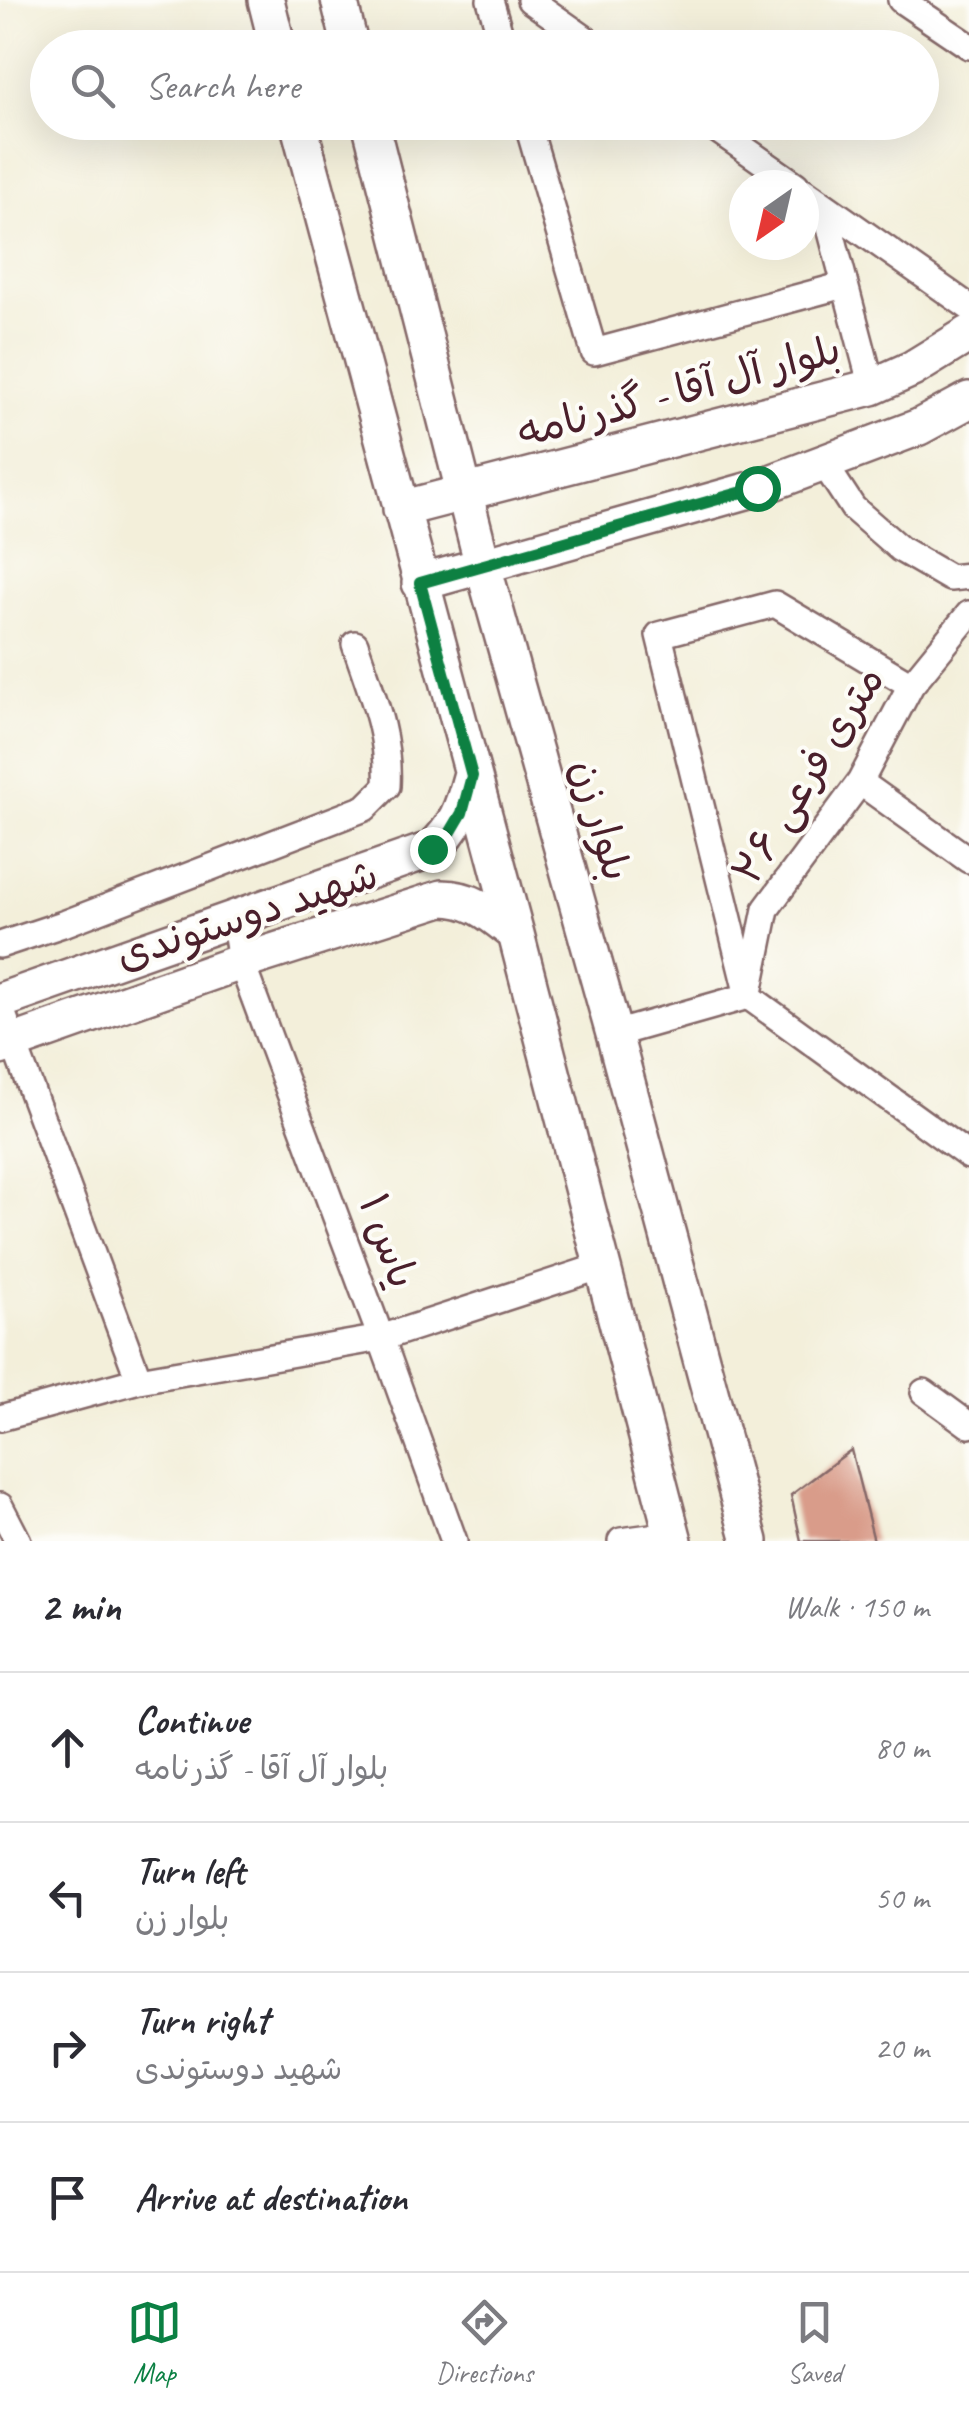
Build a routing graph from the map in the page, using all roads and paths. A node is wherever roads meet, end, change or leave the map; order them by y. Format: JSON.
{"nodes":[{"id":1,"x":266,"y":0,"type":"edge"},
{"id":2,"x":339,"y":0,"type":"edge"},
{"id":3,"x":490,"y":0,"type":"edge"},
{"id":4,"x":530,"y":0,"type":"edge"},
{"id":5,"x":901,"y":0,"type":"edge"},
{"id":6,"x":274,"y":30,"type":"edge"},
{"id":7,"x":346,"y":30,"type":"edge"},
{"id":8,"x":499,"y":30,"type":"edge"},
{"id":9,"x":572,"y":30,"type":"edge"},
{"id":10,"x":969,"y":46,"type":"edge"},
{"id":11,"x":303,"y":140,"type":"edge"},
{"id":12,"x":375,"y":140,"type":"edge"},
{"id":13,"x":531,"y":140,"type":"edge"},
{"id":14,"x":732,"y":140,"type":"edge"},
{"id":15,"x":775,"y":170,"type":"edge"},
{"id":16,"x":819,"y":202,"type":"edge"},
{"id":17,"x":819,"y":212,"type":"edge"},
{"id":18,"x":844,"y":285,"type":"junction"},
{"id":19,"x":969,"y":307,"type":"edge"},
{"id":20,"x":969,"y":334,"type":"edge"},
{"id":21,"x":872,"y":387,"type":"junction"},
{"id":22,"x":969,"y":400,"type":"edge"},
{"id":23,"x":823,"y":462,"type":"junction"},
{"id":24,"x":465,"y":492,"type":"junction"},
{"id":25,"x":401,"y":510,"type":"junction"},
{"id":26,"x":483,"y":566,"type":"junction"},
{"id":27,"x":969,"y":576,"type":"edge"},
{"id":28,"x":420,"y":583,"type":"junction"},
{"id":29,"x":969,"y":614,"type":"edge"},
{"id":30,"x":355,"y":644,"type":"dead end"},
{"id":31,"x":911,"y":685,"type":"junction"},
{"id":32,"x":472,"y":776,"type":"junction"},
{"id":33,"x":860,"y":782,"type":"junction"},
{"id":34,"x":969,"y":860,"type":"edge"},
{"id":35,"x":234,"y":917,"type":"junction"},
{"id":36,"x":516,"y":934,"type":"junction"},
{"id":37,"x":0,"y":945,"type":"edge"},
{"id":38,"x":242,"y":962,"type":"junction"},
{"id":39,"x":748,"y":996,"type":"junction"},
{"id":40,"x":0,"y":1004,"type":"edge"},
{"id":41,"x":614,"y":1034,"type":"junction"},
{"id":42,"x":7,"y":1045,"type":"edge"},
{"id":43,"x":969,"y":1156,"type":"edge"},
{"id":44,"x":602,"y":1266,"type":"junction"},
{"id":45,"x":381,"y":1338,"type":"junction"},
{"id":46,"x":139,"y":1380,"type":"junction"},
{"id":47,"x":924,"y":1392,"type":"dead end"},
{"id":48,"x":0,"y":1418,"type":"edge"},
{"id":49,"x":969,"y":1424,"type":"edge"},
{"id":50,"x":0,"y":1506,"type":"edge"},
{"id":51,"x":672,"y":1537,"type":"edge"},
{"id":52,"x":18,"y":1541,"type":"edge"},
{"id":53,"x":454,"y":1541,"type":"edge"},
{"id":54,"x":621,"y":1541,"type":"edge"},
{"id":55,"x":750,"y":1541,"type":"edge"}],
"edges":[{"from":1,"to":6,"type":"main road"},
{"from":2,"to":7,"type":"main road"},
{"from":3,"to":8,"type":"street"},
{"from":4,"to":9,"type":"street"},
{"from":5,"to":10,"type":"street"},
{"from":11,"to":25,"type":"main road"},
{"from":12,"to":24,"type":"main road","name":"بلوار زن"},
{"from":13,"to":18,"type":"street"},
{"from":14,"to":15,"type":"street"},
{"from":16,"to":19,"type":"street"},
{"from":17,"to":18,"type":"street"},
{"from":18,"to":21,"type":"street"},
{"from":20,"to":21,"type":"main road","name":"بلوار آل آقا - گذرنامه"},
{"from":21,"to":24,"type":"main road","name":"بلوار آل آقا - گذرنامه"},
{"from":22,"to":23,"type":"main road"},
{"from":23,"to":26,"type":"main road"},
{"from":23,"to":27,"type":"street"},
{"from":24,"to":25,"type":"main road","name":"بلوار آل آقا - گذرنامه"},
{"from":24,"to":26,"type":"main road","name":"بلوار زن"},
{"from":25,"to":28,"type":"main road"},
{"from":26,"to":28,"type":"main road"},
{"from":26,"to":41,"type":"main road","name":"بلوار زن"},
{"from":28,"to":32,"type":"main road"},
{"from":29,"to":31,"type":"street","name":"۲۶ متری فرعی"},
{"from":30,"to":37,"type":"street"},
{"from":31,"to":33,"type":"street","name":"۲۶ متری فرعی"},
{"from":31,"to":39,"type":"street"},
{"from":32,"to":35,"type":"main road","name":"شهید دوستوندی"},
{"from":32,"to":36,"type":"main road"},
{"from":33,"to":34,"type":"street"},
{"from":33,"to":39,"type":"street","name":"۲۶ متری فرعی"},
{"from":35,"to":38,"type":"street","name":"یاس ۱"},
{"from":35,"to":40,"type":"main road","name":"شهید دوستوندی"},
{"from":36,"to":38,"type":"main road","name":"شهید دوستوندی"},
{"from":36,"to":44,"type":"main road"},
{"from":38,"to":42,"type":"main road","name":"شهید دوستوندی"},
{"from":38,"to":45,"type":"street","name":"یاس ۱"},
{"from":39,"to":41,"type":"street"},
{"from":39,"to":43,"type":"street"},
{"from":40,"to":42,"type":"street"},
{"from":41,"to":55,"type":"main road","name":"بلوار زن"},
{"from":42,"to":46,"type":"street"},
{"from":44,"to":45,"type":"street"},
{"from":44,"to":51,"type":"main road"},
{"from":45,"to":46,"type":"street","name":"یاس ۱"},
{"from":45,"to":53,"type":"street"},
{"from":46,"to":48,"type":"street","name":"یاس ۱"},
{"from":47,"to":49,"type":"street"},
{"from":50,"to":52,"type":"street"},
{"from":51,"to":54,"type":"street"}]}
